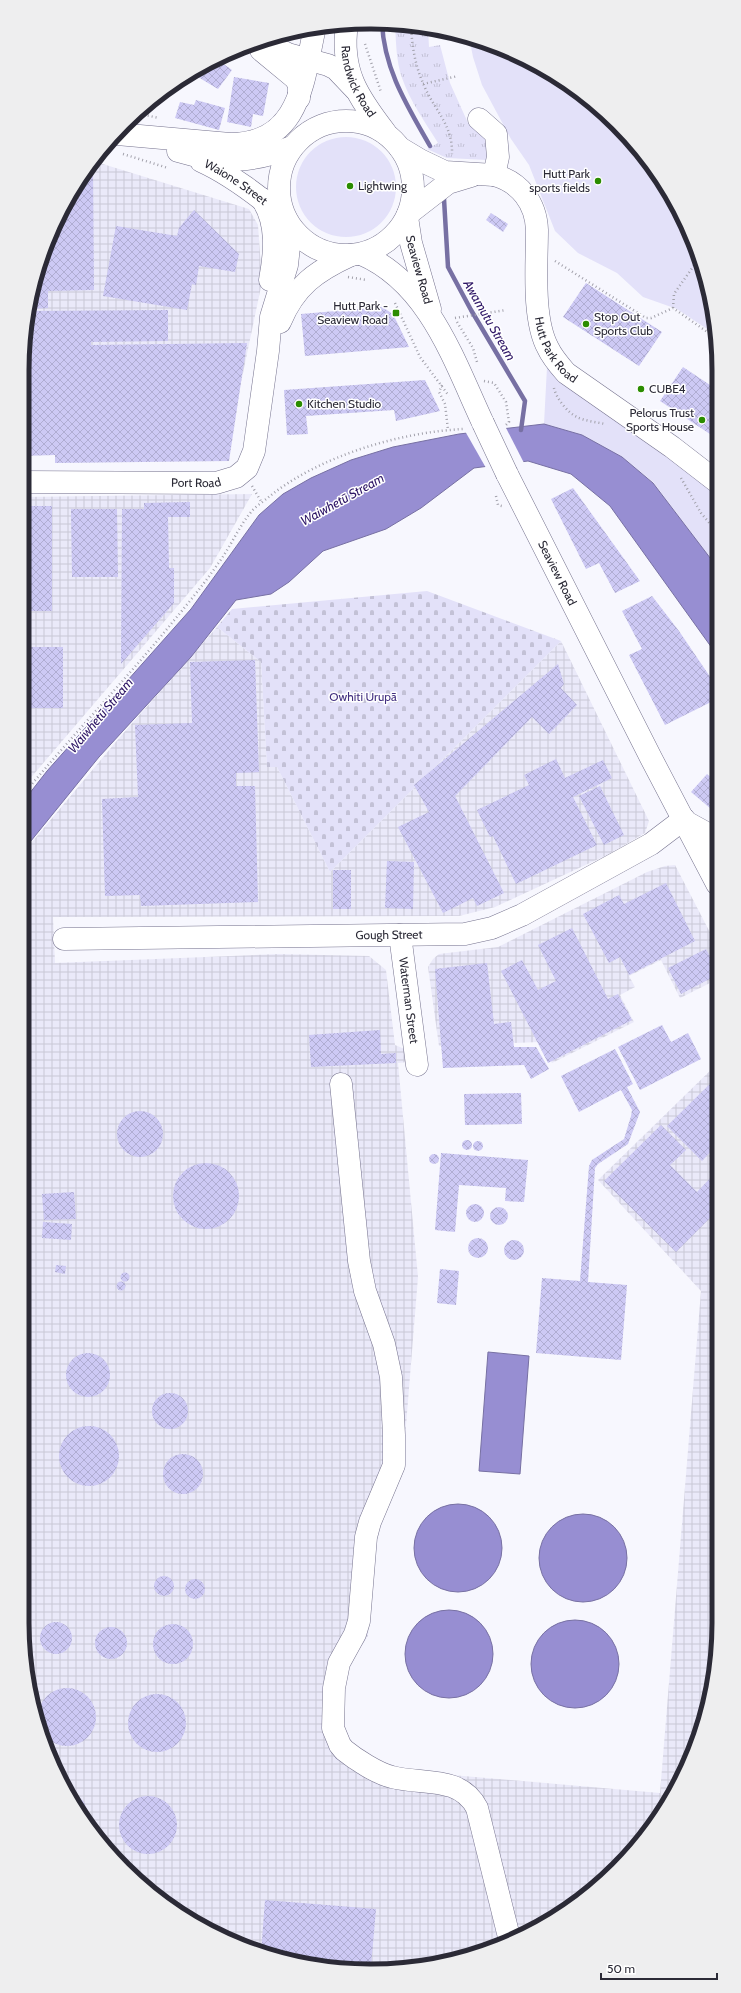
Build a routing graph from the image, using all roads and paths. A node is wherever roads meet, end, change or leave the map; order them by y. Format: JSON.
{"nodes":[{"id":1,"x":347,"y":30,"type":"edge"},
{"id":2,"x":411,"y":32,"type":"edge"},
{"id":3,"x":322,"y":33,"type":"edge"},
{"id":4,"x":315,"y":34,"type":"edge"},
{"id":5,"x":365,"y":41,"type":"dead end"},
{"id":6,"x":269,"y":45,"type":"edge"},
{"id":7,"x":259,"y":48,"type":"edge"},
{"id":8,"x":314,"y":60,"type":"junction"},
{"id":9,"x":458,"y":76,"type":"dead end"},
{"id":10,"x":423,"y":84,"type":"junction"},
{"id":11,"x":355,"y":89,"type":"junction"},
{"id":12,"x":383,"y":96,"type":"dead end"},
{"id":13,"x":299,"y":98,"type":"junction"},
{"id":14,"x":479,"y":119,"type":"dead end"},
{"id":15,"x":118,"y":140,"type":"edge"},
{"id":16,"x":118,"y":140,"type":"edge"},
{"id":17,"x":119,"y":140,"type":"edge"},
{"id":18,"x":393,"y":141,"type":"junction"},
{"id":19,"x":296,"y":143,"type":"junction"},
{"id":20,"x":452,"y":158,"type":"dead end"},
{"id":21,"x":176,"y":160,"type":"junction"},
{"id":22,"x":489,"y":174,"type":"junction"},
{"id":23,"x":262,"y":199,"type":"junction"},
{"id":24,"x":408,"y":215,"type":"junction"},
{"id":25,"x":288,"y":223,"type":"junction"},
{"id":26,"x":537,"y":250,"type":"junction"},
{"id":27,"x":356,"y":255,"type":"junction"},
{"id":28,"x":695,"y":264,"type":"edge"},
{"id":29,"x":344,"y":278,"type":"dead end"},
{"id":30,"x":373,"y":282,"type":"dead end"},
{"id":31,"x":392,"y":299,"type":"dead end"},
{"id":32,"x":673,"y":308,"type":"junction"},
{"id":33,"x":506,"y":310,"type":"dead end"},
{"id":34,"x":445,"y":320,"type":"junction"},
{"id":35,"x":710,"y":334,"type":"edge"},
{"id":36,"x":268,"y":351,"type":"junction"},
{"id":37,"x":482,"y":381,"type":"dead end"},
{"id":38,"x":442,"y":384,"type":"junction"},
{"id":39,"x":554,"y":387,"type":"dead end"},
{"id":40,"x":453,"y":402,"type":"dead end"},
{"id":41,"x":608,"y":425,"type":"dead end"},
{"id":42,"x":473,"y":426,"type":"junction"},
{"id":43,"x":505,"y":426,"type":"dead end"},
{"id":44,"x":448,"y":430,"type":"junction"},
{"id":45,"x":679,"y":474,"type":"dead end"},
{"id":46,"x":712,"y":478,"type":"edge"},
{"id":47,"x":29,"y":482,"type":"edge"},
{"id":48,"x":712,"y":526,"type":"edge"},
{"id":49,"x":29,"y":787,"type":"edge"},
{"id":50,"x":685,"y":821,"type":"junction"},
{"id":51,"x":712,"y":836,"type":"edge"},
{"id":52,"x":712,"y":874,"type":"edge"},
{"id":53,"x":400,"y":935,"type":"junction"},
{"id":54,"x":64,"y":939,"type":"dead end"},
{"id":55,"x":417,"y":1065,"type":"dead end"},
{"id":56,"x":342,"y":1084,"type":"dead end"},
{"id":57,"x":508,"y":1935,"type":"edge"}],
"edges":[{"from":1,"to":11,"type":"street","name":"Randwick Road"},
{"from":2,"to":10,"type":"path"},
{"from":3,"to":8,"type":"street"},
{"from":4,"to":8,"type":"street"},
{"from":5,"to":12,"type":"path"},
{"from":6,"to":8,"type":"street"},
{"from":7,"to":13,"type":"street"},
{"from":8,"to":11,"type":"street"},
{"from":8,"to":13,"type":"street"},
{"from":8,"to":19,"type":"street"},
{"from":9,"to":10,"type":"path"},
{"from":10,"to":20,"type":"path"},
{"from":11,"to":18,"type":"street","name":"Randwick Road"},
{"from":13,"to":17,"type":"street"},
{"from":14,"to":22,"type":"street"},
{"from":15,"to":21,"type":"street","name":"Waione Street"},
{"from":16,"to":21,"type":"path"},
{"from":18,"to":19,"type":"street"},
{"from":18,"to":22,"type":"street","name":"Hutt Park Road"},
{"from":18,"to":24,"type":"street"},
{"from":19,"to":21,"type":"street","name":"Waione Street"},
{"from":19,"to":25,"type":"street"},
{"from":21,"to":23,"type":"street","name":"Waione Street"},
{"from":22,"to":24,"type":"street"},
{"from":22,"to":26,"type":"street","name":"Hutt Park Road"},
{"from":23,"to":25,"type":"street","name":"Waione Street"},
{"from":23,"to":36,"type":"street","name":"Port Road"},
{"from":24,"to":27,"type":"street"},
{"from":24,"to":34,"type":"street","name":"Seaview Road"},
{"from":25,"to":27,"type":"street"},
{"from":25,"to":36,"type":"street","name":"Port Road"},
{"from":26,"to":32,"type":"path"},
{"from":26,"to":46,"type":"street","name":"Hutt Park Road"},
{"from":27,"to":34,"type":"street","name":"Seaview Road"},
{"from":27,"to":36,"type":"street","name":"Port Road"},
{"from":28,"to":32,"type":"path"},
{"from":29,"to":30,"type":"path"},
{"from":31,"to":38,"type":"path"},
{"from":32,"to":35,"type":"path"},
{"from":33,"to":34,"type":"path"},
{"from":34,"to":42,"type":"street","name":"Seaview Road"},
{"from":36,"to":47,"type":"street","name":"Port Road"},
{"from":37,"to":43,"type":"path"},
{"from":38,"to":40,"type":"path"},
{"from":38,"to":44,"type":"path"},
{"from":39,"to":41,"type":"path"},
{"from":42,"to":44,"type":"path"},
{"from":42,"to":50,"type":"street","name":"Seaview Road","bridge":true},
{"from":44,"to":49,"type":"path"},
{"from":45,"to":48,"type":"path"},
{"from":50,"to":51,"type":"street"},
{"from":50,"to":52,"type":"street","name":"Seaview Road"},
{"from":50,"to":53,"type":"street","name":"Gough Street"},
{"from":53,"to":54,"type":"street","name":"Gough Street"},
{"from":53,"to":55,"type":"street","name":"Waterman Street"},
{"from":56,"to":57,"type":"street"}]}
